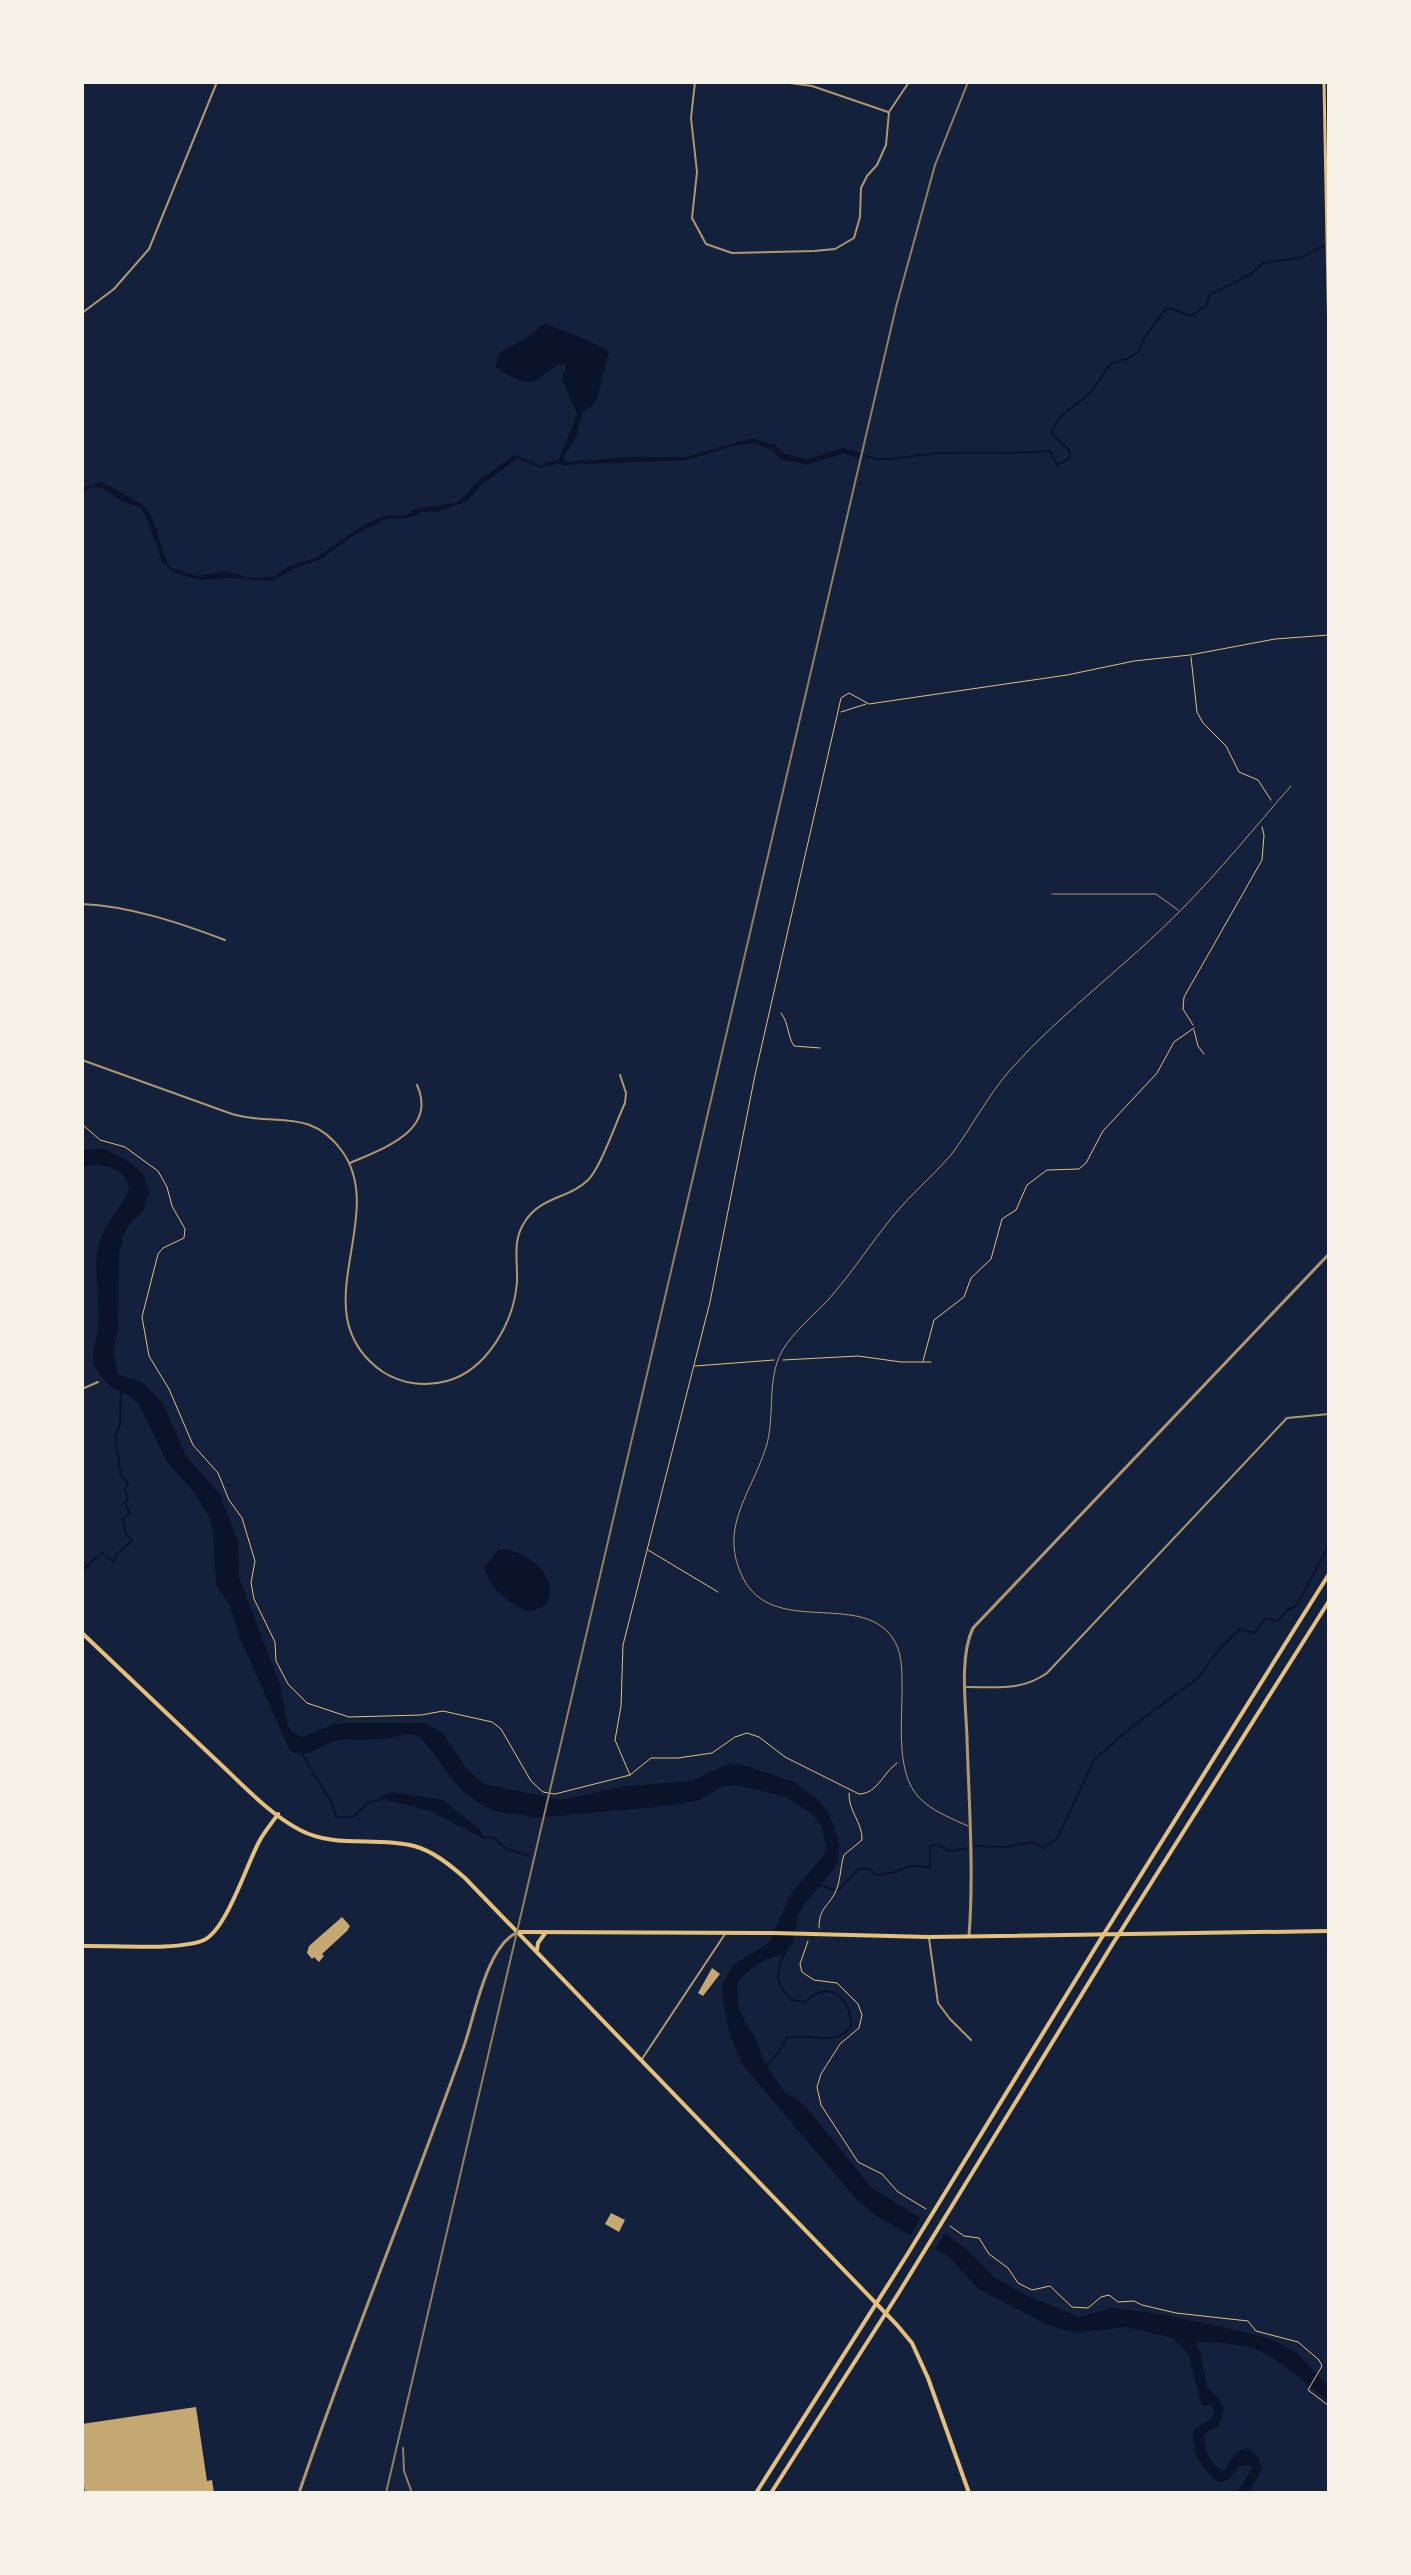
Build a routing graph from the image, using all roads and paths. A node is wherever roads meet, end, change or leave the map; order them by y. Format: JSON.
{"nodes":[{"id":1,"x":217,"y":82,"type":"edge"},
{"id":2,"x":695,"y":82,"type":"edge"},
{"id":3,"x":716,"y":82,"type":"edge"},
{"id":4,"x":783,"y":82,"type":"edge"},
{"id":5,"x":909,"y":82,"type":"edge"},
{"id":6,"x":1324,"y":82,"type":"edge"},
{"id":7,"x":889,"y":112,"type":"junction"},
{"id":8,"x":82,"y":313,"type":"edge"},
{"id":9,"x":1329,"y":341,"type":"edge"},
{"id":10,"x":1329,"y":635,"type":"edge"},
{"id":11,"x":1190,"y":655,"type":"junction"},
{"id":12,"x":869,"y":704,"type":"junction"},
{"id":13,"x":839,"y":714,"type":"junction"},
{"id":14,"x":1291,"y":786,"type":"dead end"},
{"id":15,"x":1274,"y":806,"type":"junction"},
{"id":16,"x":1260,"y":821,"type":"junction"},
{"id":17,"x":1052,"y":894,"type":"dead end"},
{"id":18,"x":82,"y":904,"type":"edge"},
{"id":19,"x":1179,"y":912,"type":"junction"},
{"id":20,"x":225,"y":940,"type":"dead end"},
{"id":21,"x":781,"y":1013,"type":"dead end"},
{"id":22,"x":1194,"y":1028,"type":"junction"},
{"id":23,"x":820,"y":1048,"type":"dead end"},
{"id":24,"x":1204,"y":1054,"type":"dead end"},
{"id":25,"x":82,"y":1060,"type":"edge"},
{"id":26,"x":620,"y":1075,"type":"dead end"},
{"id":27,"x":417,"y":1085,"type":"dead end"},
{"id":28,"x":82,"y":1124,"type":"edge"},
{"id":29,"x":350,"y":1163,"type":"junction"},
{"id":30,"x":1329,"y":1254,"type":"edge"},
{"id":31,"x":779,"y":1360,"type":"junction"},
{"id":32,"x":923,"y":1361,"type":"junction"},
{"id":33,"x":931,"y":1362,"type":"dead end"},
{"id":34,"x":693,"y":1366,"type":"junction"},
{"id":35,"x":98,"y":1382,"type":"dead end"},
{"id":36,"x":82,"y":1389,"type":"edge"},
{"id":37,"x":1329,"y":1414,"type":"edge"},
{"id":38,"x":646,"y":1549,"type":"junction"},
{"id":39,"x":1329,"y":1574,"type":"edge"},
{"id":40,"x":718,"y":1592,"type":"dead end"},
{"id":41,"x":1329,"y":1601,"type":"edge"},
{"id":42,"x":82,"y":1633,"type":"edge"},
{"id":43,"x":966,"y":1687,"type":"junction"},
{"id":44,"x":904,"y":1761,"type":"junction"},
{"id":45,"x":630,"y":1775,"type":"junction"},
{"id":46,"x":849,"y":1790,"type":"junction"},
{"id":47,"x":278,"y":1814,"type":"junction"},
{"id":48,"x":970,"y":1827,"type":"junction"},
{"id":49,"x":819,"y":1930,"type":"dead end"},
{"id":50,"x":1329,"y":1931,"type":"edge"},
{"id":51,"x":519,"y":1932,"type":"junction"},
{"id":52,"x":546,"y":1932,"type":"junction"},
{"id":53,"x":725,"y":1933,"type":"junction"},
{"id":54,"x":969,"y":1936,"type":"junction"},
{"id":55,"x":929,"y":1937,"type":"junction"},
{"id":56,"x":808,"y":1941,"type":"dead end"},
{"id":57,"x":82,"y":1946,"type":"edge"},
{"id":58,"x":537,"y":1953,"type":"junction"},
{"id":59,"x":971,"y":2040,"type":"dead end"},
{"id":60,"x":641,"y":2061,"type":"junction"},
{"id":61,"x":82,"y":2130,"type":"edge"},
{"id":62,"x":82,"y":2144,"type":"edge"},
{"id":63,"x":926,"y":2209,"type":"dead end"},
{"id":64,"x":950,"y":2226,"type":"dead end"},
{"id":65,"x":1329,"y":2406,"type":"edge"},
{"id":66,"x":299,"y":2493,"type":"edge"},
{"id":67,"x":756,"y":2493,"type":"edge"},
{"id":68,"x":771,"y":2493,"type":"edge"},
{"id":69,"x":969,"y":2493,"type":"edge"}],
"edges":[{"from":1,"to":8,"type":"street"},
{"from":2,"to":3,"type":"street"},
{"from":2,"to":7,"type":"street"},
{"from":4,"to":7,"type":"street"},
{"from":5,"to":7,"type":"street"},
{"from":6,"to":9,"type":"main road"},
{"from":10,"to":11,"type":"path"},
{"from":11,"to":12,"type":"path"},
{"from":11,"to":15,"type":"path"},
{"from":12,"to":13,"type":"path"},
{"from":12,"to":13,"type":"path"},
{"from":13,"to":34,"type":"path"},
{"from":14,"to":15,"type":"lane"},
{"from":15,"to":16,"type":"lane"},
{"from":16,"to":19,"type":"lane"},
{"from":16,"to":22,"type":"path"},
{"from":17,"to":19,"type":"lane"},
{"from":18,"to":20,"type":"street"},
{"from":19,"to":31,"type":"lane"},
{"from":21,"to":23,"type":"path"},
{"from":22,"to":24,"type":"path"},
{"from":22,"to":32,"type":"path"},
{"from":25,"to":29,"type":"street"},
{"from":26,"to":29,"type":"street"},
{"from":27,"to":29,"type":"street"},
{"from":28,"to":45,"type":"path"},
{"from":30,"to":43,"type":"street"},
{"from":31,"to":32,"type":"path"},
{"from":31,"to":34,"type":"path"},
{"from":31,"to":44,"type":"lane"},
{"from":32,"to":33,"type":"path"},
{"from":34,"to":38,"type":"path"},
{"from":35,"to":36,"type":"street"},
{"from":37,"to":43,"type":"street"},
{"from":38,"to":40,"type":"path"},
{"from":38,"to":45,"type":"path"},
{"from":39,"to":67,"type":"main road"},
{"from":41,"to":68,"type":"main road"},
{"from":42,"to":47,"type":"main road"},
{"from":43,"to":48,"type":"street"},
{"from":44,"to":46,"type":"path"},
{"from":44,"to":48,"type":"lane"},
{"from":45,"to":46,"type":"path"},
{"from":46,"to":49,"type":"path"},
{"from":47,"to":51,"type":"main road"},
{"from":47,"to":57,"type":"main road"},
{"from":48,"to":54,"type":"street"},
{"from":50,"to":54,"type":"main road"},
{"from":51,"to":52,"type":"main road"},
{"from":51,"to":58,"type":"main road"},
{"from":51,"to":66,"type":"street"},
{"from":52,"to":53,"type":"main road"},
{"from":52,"to":58,"type":"main road"},
{"from":53,"to":55,"type":"main road"},
{"from":53,"to":60,"type":"street"},
{"from":54,"to":55,"type":"main road"},
{"from":55,"to":59,"type":"street"},
{"from":56,"to":63,"type":"path"},
{"from":58,"to":60,"type":"main road"},
{"from":60,"to":69,"type":"main road"},
{"from":61,"to":62,"type":"street"},
{"from":64,"to":65,"type":"path"}]}
